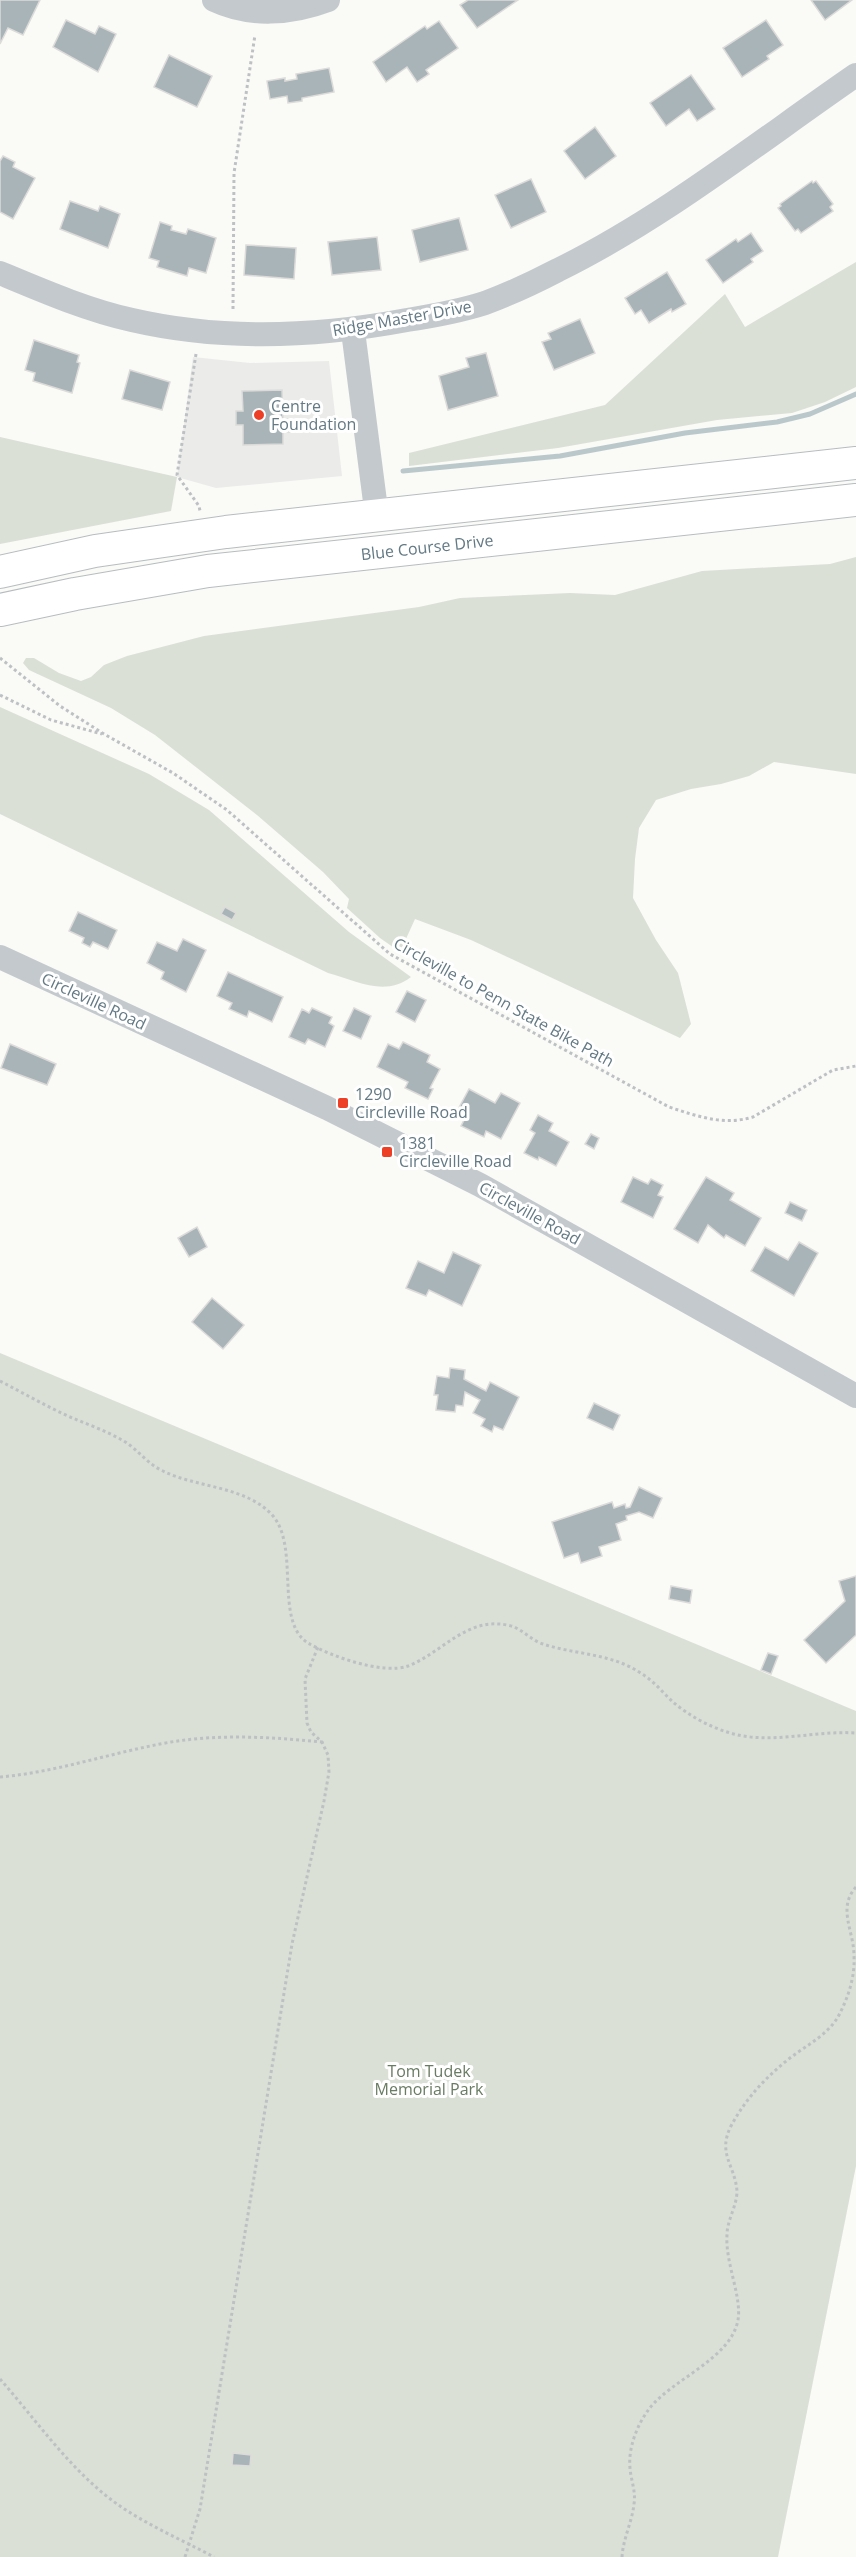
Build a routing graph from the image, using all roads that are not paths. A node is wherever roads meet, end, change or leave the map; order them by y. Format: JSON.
{"nodes":[{"id":1,"x":214,"y":0,"type":"edge"},
{"id":2,"x":328,"y":0,"type":"edge"},
{"id":3,"x":856,"y":75,"type":"edge"},
{"id":4,"x":0,"y":273,"type":"edge"},
{"id":5,"x":353,"y":330,"type":"junction"},
{"id":6,"x":856,"y":463,"type":"edge"},
{"id":7,"x":856,"y":500,"type":"edge"},
{"id":8,"x":377,"y":517,"type":"junction"},
{"id":9,"x":0,"y":572,"type":"edge"},
{"id":10,"x":0,"y":610,"type":"edge"},
{"id":11,"x":0,"y":957,"type":"edge"},
{"id":12,"x":856,"y":1396,"type":"edge"}],
"edges":[{"from":1,"to":2,"type":"street"},
{"from":3,"to":5,"type":"street","name":"Ridge Master Drive"},
{"from":4,"to":5,"type":"street","name":"Ridge Master Drive"},
{"from":5,"to":8,"type":"street"},
{"from":6,"to":8,"type":"main road"},
{"from":7,"to":10,"type":"main road","name":"Blue Course Drive"},
{"from":8,"to":9,"type":"main road"},
{"from":11,"to":12,"type":"street","name":"Circleville Road"}]}
